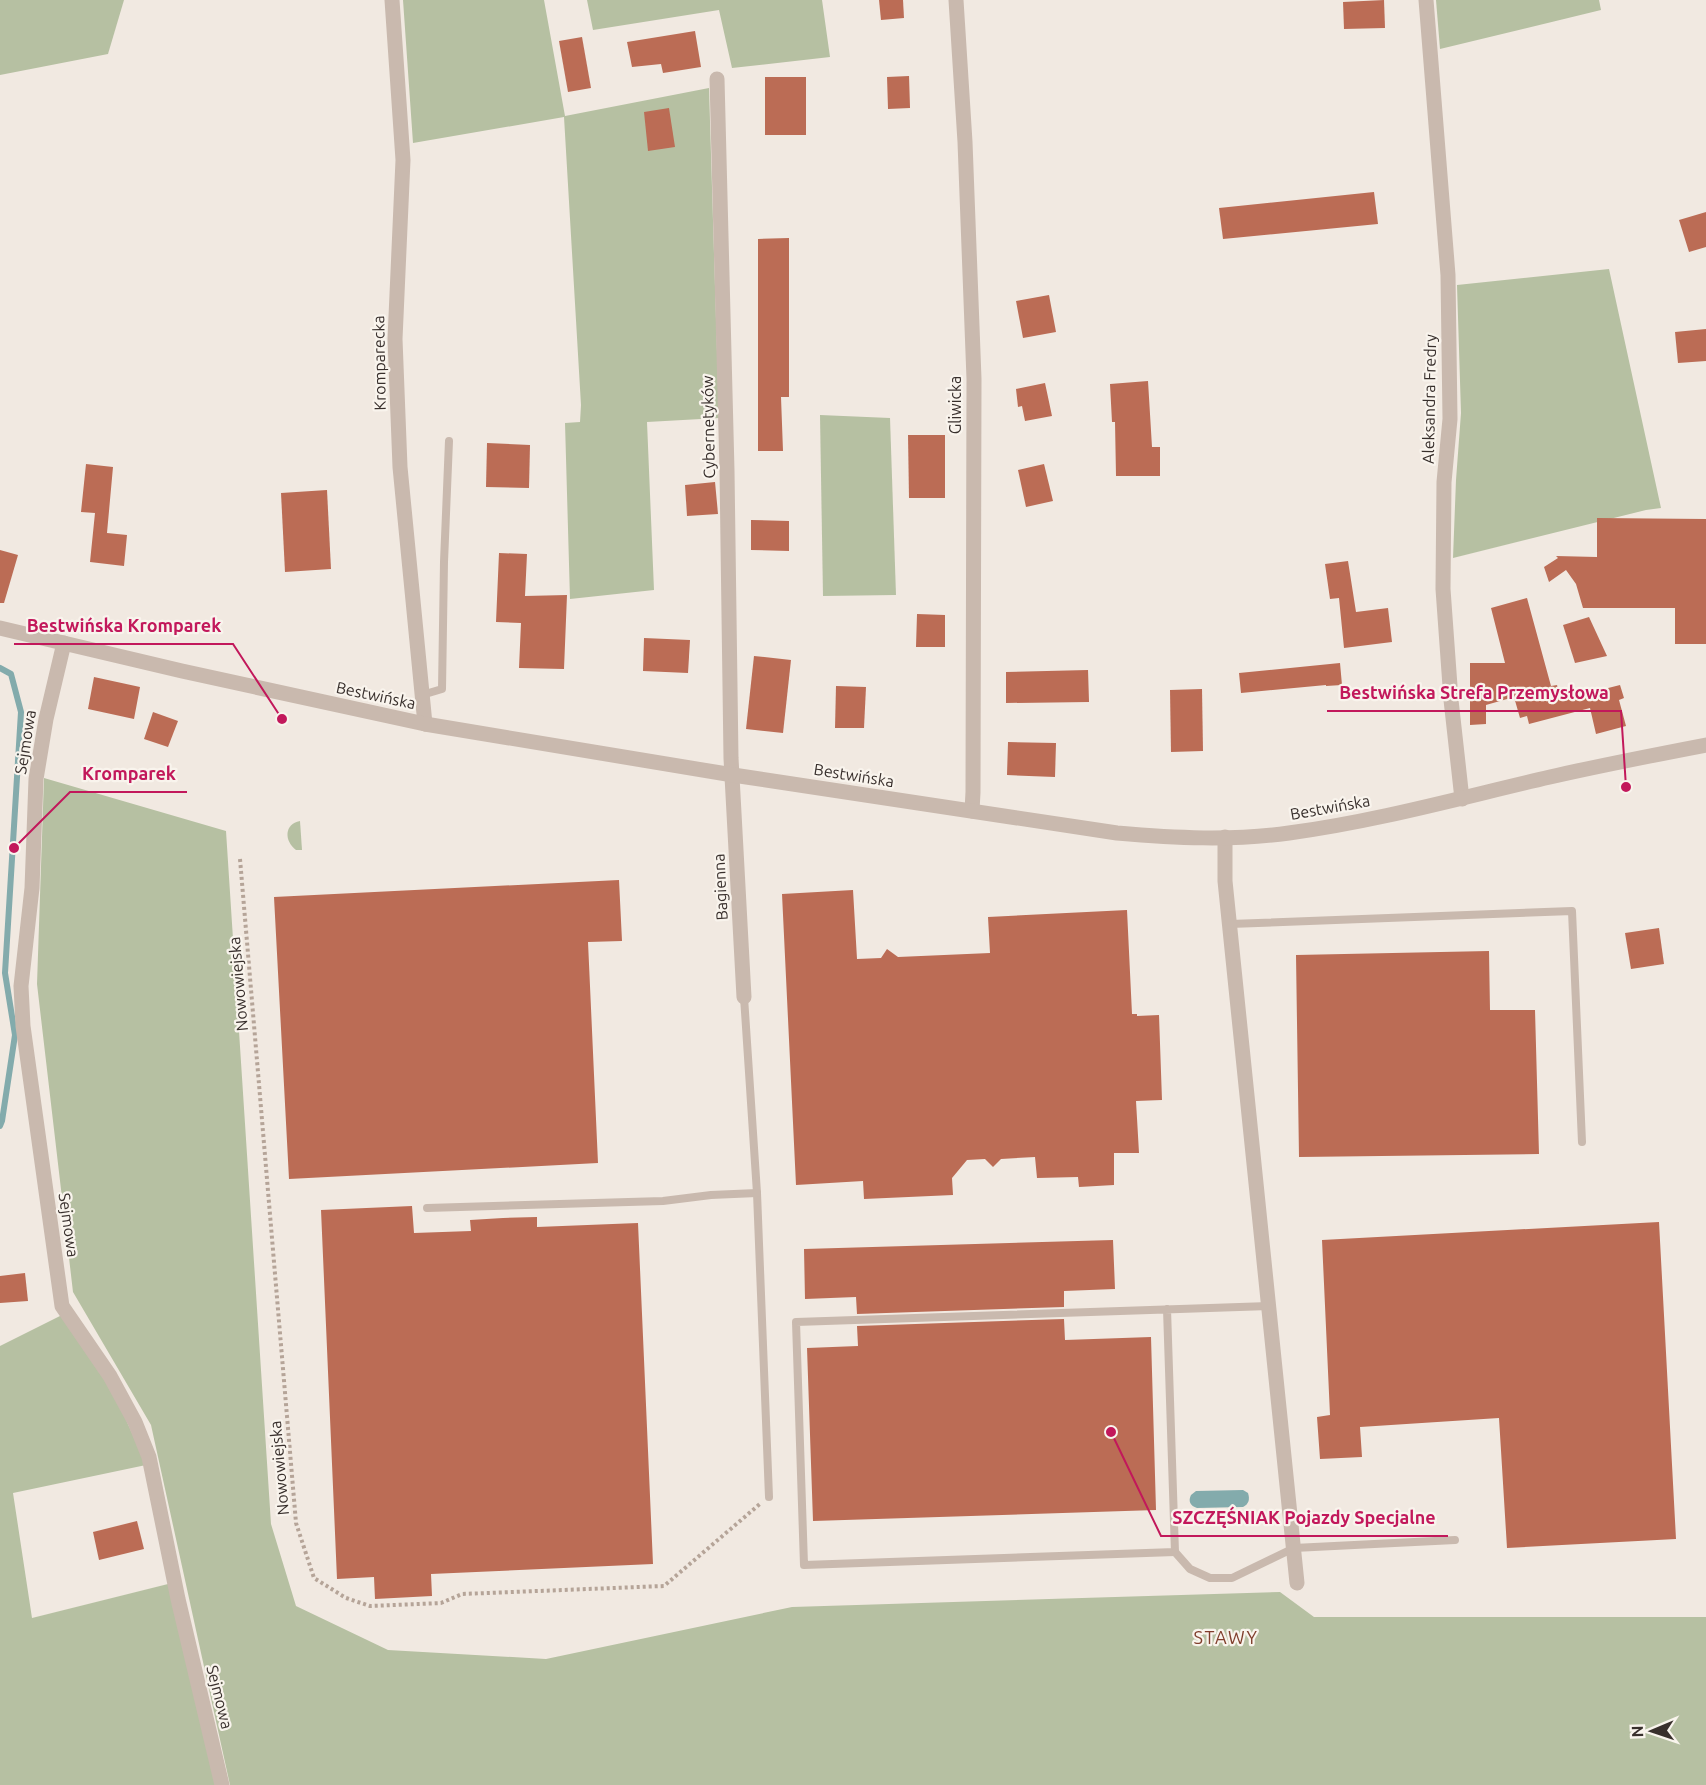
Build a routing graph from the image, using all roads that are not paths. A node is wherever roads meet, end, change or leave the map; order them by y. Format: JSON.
{"nodes":[{"id":1,"x":392,"y":0,"type":"edge"},
{"id":2,"x":956,"y":0,"type":"edge"},
{"id":3,"x":1426,"y":0,"type":"edge"},
{"id":4,"x":717,"y":79,"type":"dead end"},
{"id":5,"x":449,"y":441,"type":"dead end"},
{"id":6,"x":0,"y":628,"type":"edge"},
{"id":7,"x":64,"y":643,"type":"junction"},
{"id":8,"x":422,"y":695,"type":"junction"},
{"id":9,"x":425,"y":724,"type":"junction"},
{"id":10,"x":1706,"y":745,"type":"edge"},
{"id":11,"x":733,"y":775,"type":"junction"},
{"id":12,"x":1462,"y":799,"type":"junction"},
{"id":13,"x":972,"y":811,"type":"junction"},
{"id":14,"x":1225,"y":837,"type":"junction"},
{"id":15,"x":1230,"y":924,"type":"junction"},
{"id":16,"x":744,"y":997,"type":"joint"},
{"id":17,"x":1582,"y":1142,"type":"dead end"},
{"id":18,"x":757,"y":1192,"type":"junction"},
{"id":19,"x":427,"y":1208,"type":"dead end"},
{"id":20,"x":1269,"y":1306,"type":"junction"},
{"id":21,"x":1167,"y":1309,"type":"junction"},
{"id":22,"x":769,"y":1497,"type":"road end"},
{"id":23,"x":1455,"y":1540,"type":"dead end"},
{"id":24,"x":1294,"y":1548,"type":"junction"},
{"id":25,"x":1175,"y":1552,"type":"junction"},
{"id":26,"x":1297,"y":1583,"type":"dead end"},
{"id":27,"x":222,"y":1785,"type":"edge"}],
"edges":[{"from":1,"to":8,"type":"street","name":"Kromparecka"},
{"from":2,"to":13,"type":"street","name":"Gliwicka"},
{"from":3,"to":12,"type":"street","name":"Aleksandra Fredry"},
{"from":4,"to":11,"type":"street","name":"Cybernetyków"},
{"from":5,"to":8,"type":"lane"},
{"from":6,"to":7,"type":"street","name":"Bestwińska"},
{"from":7,"to":9,"type":"street","name":"Bestwińska"},
{"from":7,"to":27,"type":"street","name":"Sejmowa"},
{"from":8,"to":9,"type":"street","name":"Kromparecka"},
{"from":9,"to":11,"type":"street","name":"Bestwińska"},
{"from":10,"to":12,"type":"street","name":"Bestwińska"},
{"from":11,"to":13,"type":"street","name":"Bestwińska"},
{"from":11,"to":16,"type":"street","name":"Bagienna"},
{"from":12,"to":14,"type":"street","name":"Bestwińska"},
{"from":13,"to":14,"type":"street","name":"Bestwińska"},
{"from":14,"to":15,"type":"street"},
{"from":15,"to":17,"type":"lane"},
{"from":15,"to":20,"type":"street"},
{"from":16,"to":18,"type":"lane"},
{"from":18,"to":19,"type":"lane"},
{"from":18,"to":22,"type":"lane"},
{"from":20,"to":21,"type":"lane"},
{"from":20,"to":24,"type":"street"},
{"from":21,"to":25,"type":"lane"},
{"from":21,"to":25,"type":"lane"},
{"from":23,"to":24,"type":"lane"},
{"from":24,"to":25,"type":"lane"},
{"from":24,"to":26,"type":"street"}]}
